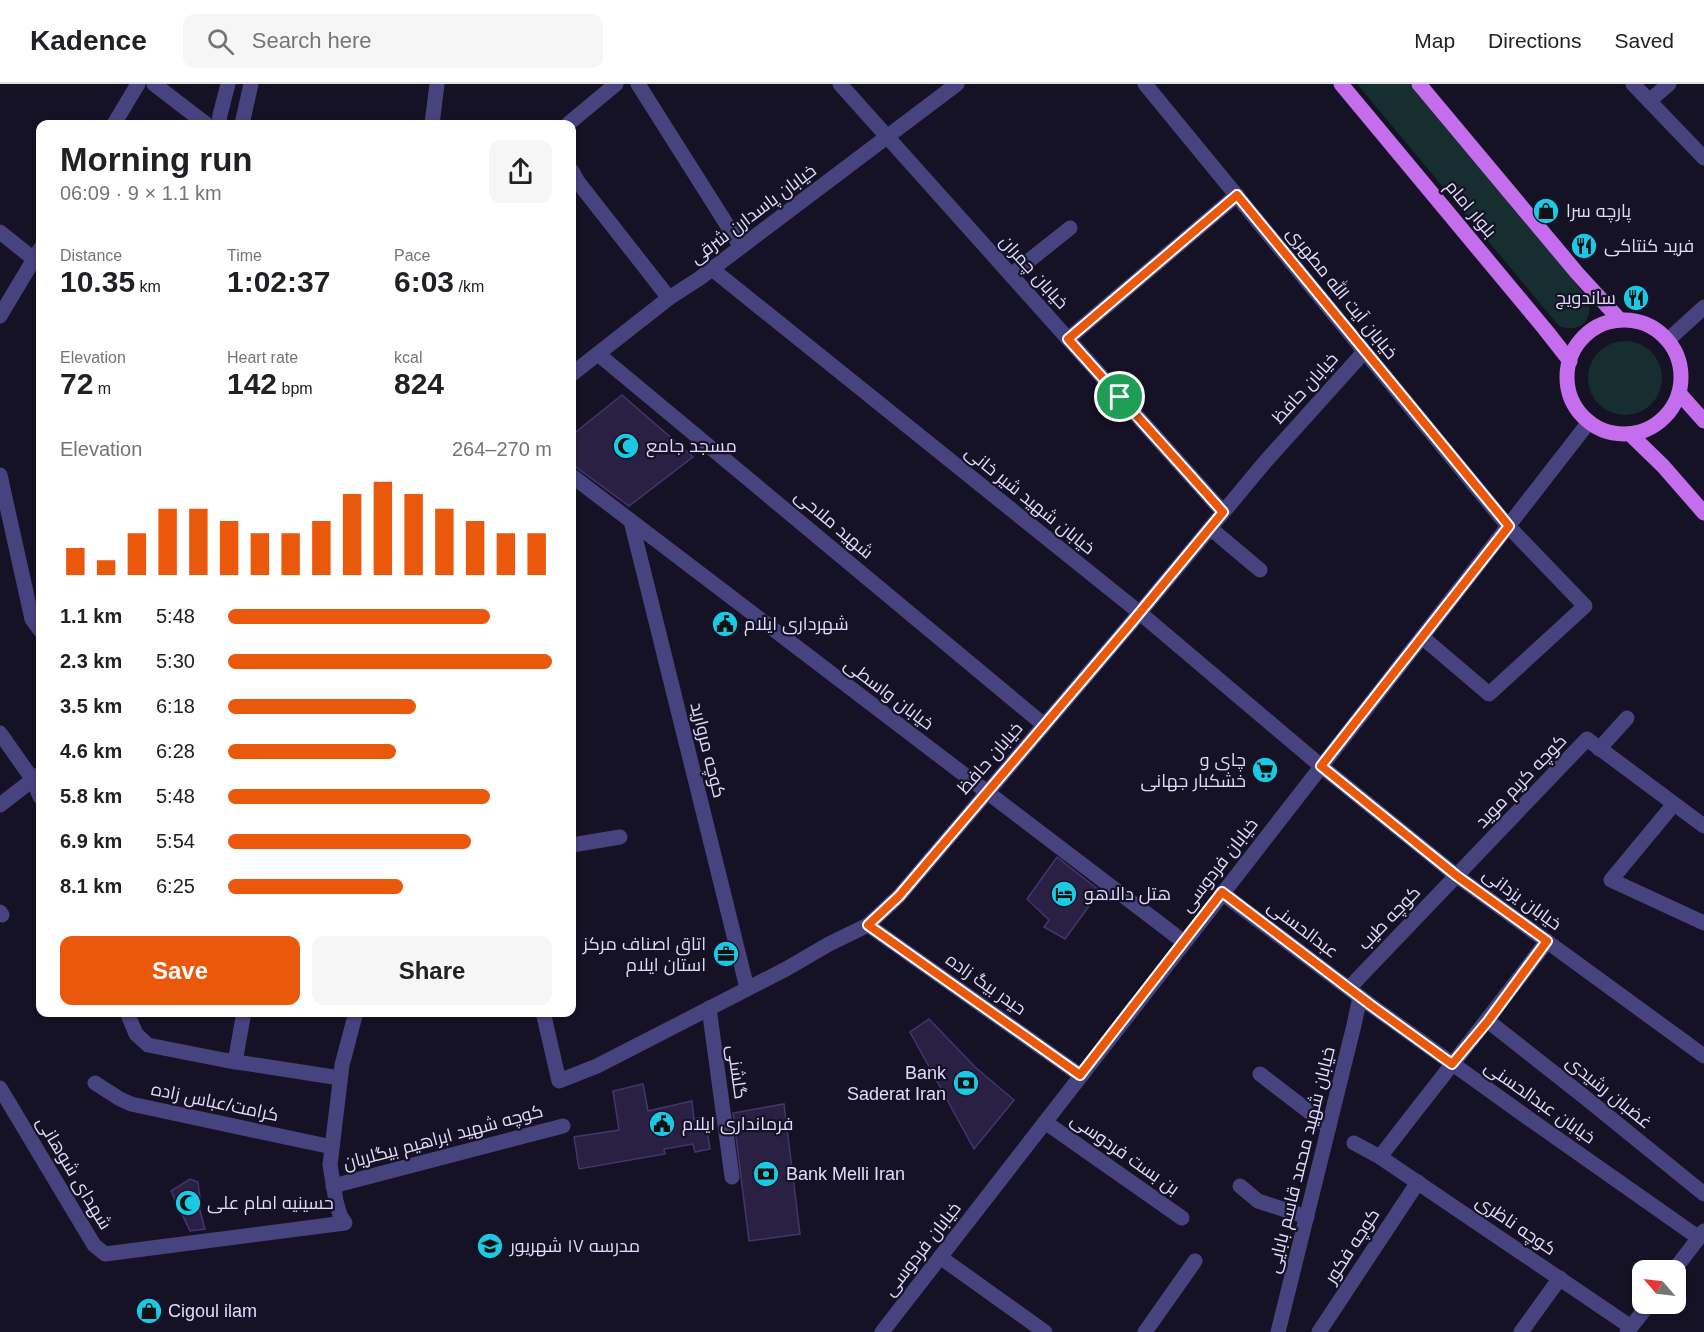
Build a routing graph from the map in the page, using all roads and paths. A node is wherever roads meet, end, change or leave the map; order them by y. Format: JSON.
{"nodes":[{"id":1,"x":138,"y":84,"type":"edge"},
{"id":2,"x":154,"y":84,"type":"edge"},
{"id":3,"x":228,"y":84,"type":"edge"},
{"id":4,"x":251,"y":84,"type":"edge"},
{"id":5,"x":437,"y":84,"type":"edge"},
{"id":6,"x":616,"y":84,"type":"edge"},
{"id":7,"x":638,"y":84,"type":"edge"},
{"id":8,"x":840,"y":84,"type":"edge"},
{"id":9,"x":957,"y":84,"type":"edge"},
{"id":10,"x":1145,"y":84,"type":"edge"},
{"id":11,"x":1341,"y":84,"type":"edge"},
{"id":12,"x":1419,"y":84,"type":"edge"},
{"id":13,"x":1633,"y":84,"type":"edge"},
{"id":14,"x":1669,"y":84,"type":"edge"},
{"id":15,"x":1649,"y":101,"type":"junction"},
{"id":16,"x":116,"y":120,"type":"edge"},
{"id":17,"x":201,"y":120,"type":"edge"},
{"id":18,"x":219,"y":120,"type":"edge"},
{"id":19,"x":243,"y":120,"type":"edge"},
{"id":20,"x":432,"y":120,"type":"edge"},
{"id":21,"x":573,"y":120,"type":"edge"},
{"id":22,"x":887,"y":137,"type":"junction"},
{"id":23,"x":1704,"y":158,"type":"edge"},
{"id":24,"x":576,"y":178,"type":"edge"},
{"id":25,"x":1237,"y":195,"type":"junction"},
{"id":26,"x":1070,"y":228,"type":"dead end"},
{"id":27,"x":0,"y":231,"type":"edge"},
{"id":28,"x":741,"y":247,"type":"junction"},
{"id":29,"x":36,"y":257,"type":"edge"},
{"id":30,"x":36,"y":261,"type":"edge"},
{"id":31,"x":712,"y":269,"type":"junction"},
{"id":32,"x":1011,"y":275,"type":"junction"},
{"id":33,"x":669,"y":298,"type":"junction"},
{"id":34,"x":1704,"y":307,"type":"edge"},
{"id":35,"x":0,"y":316,"type":"edge"},
{"id":36,"x":1620,"y":320,"type":"junction"},
{"id":37,"x":1068,"y":339,"type":"junction"},
{"id":38,"x":1668,"y":340,"type":"junction"},
{"id":39,"x":1364,"y":352,"type":"junction"},
{"id":40,"x":598,"y":354,"type":"junction"},
{"id":41,"x":1569,"y":361,"type":"junction"},
{"id":42,"x":576,"y":371,"type":"edge"},
{"id":43,"x":1679,"y":393,"type":"junction"},
{"id":44,"x":1703,"y":417,"type":"edge"},
{"id":45,"x":1589,"y":422,"type":"junction"},
{"id":46,"x":1630,"y":434,"type":"junction"},
{"id":47,"x":0,"y":475,"type":"edge"},
{"id":48,"x":576,"y":479,"type":"edge"},
{"id":49,"x":1223,"y":512,"type":"junction"},
{"id":50,"x":1704,"y":513,"type":"edge"},
{"id":51,"x":631,"y":521,"type":"junction"},
{"id":52,"x":1509,"y":526,"type":"junction"},
{"id":53,"x":1210,"y":528,"type":"junction"},
{"id":54,"x":1260,"y":570,"type":"dead end"},
{"id":55,"x":1140,"y":613,"type":"junction"},
{"id":56,"x":36,"y":624,"type":"edge"},
{"id":57,"x":1422,"y":637,"type":"junction"},
{"id":58,"x":1627,"y":718,"type":"dead end"},
{"id":59,"x":1044,"y":725,"type":"junction"},
{"id":60,"x":0,"y":733,"type":"edge"},
{"id":61,"x":1599,"y":748,"type":"junction"},
{"id":62,"x":1321,"y":766,"type":"junction"},
{"id":63,"x":36,"y":776,"type":"edge"},
{"id":64,"x":36,"y":778,"type":"edge"},
{"id":65,"x":987,"y":792,"type":"junction"},
{"id":66,"x":1674,"y":804,"type":"junction"},
{"id":67,"x":0,"y":805,"type":"edge"},
{"id":68,"x":1704,"y":826,"type":"edge"},
{"id":69,"x":620,"y":837,"type":"dead end"},
{"id":70,"x":576,"y":844,"type":"edge"},
{"id":71,"x":1457,"y":876,"type":"junction"},
{"id":72,"x":1222,"y":892,"type":"junction"},
{"id":73,"x":1704,"y":923,"type":"edge"},
{"id":74,"x":868,"y":925,"type":"junction"},
{"id":75,"x":1547,"y":941,"type":"junction"},
{"id":76,"x":1184,"y":942,"type":"junction"},
{"id":77,"x":747,"y":988,"type":"junction"},
{"id":78,"x":1354,"y":992,"type":"junction"},
{"id":79,"x":709,"y":1008,"type":"junction"},
{"id":80,"x":129,"y":1017,"type":"edge"},
{"id":81,"x":243,"y":1017,"type":"edge"},
{"id":82,"x":355,"y":1017,"type":"edge"},
{"id":83,"x":544,"y":1017,"type":"edge"},
{"id":84,"x":1488,"y":1021,"type":"junction"},
{"id":85,"x":1704,"y":1056,"type":"edge"},
{"id":86,"x":235,"y":1062,"type":"junction"},
{"id":87,"x":1452,"y":1064,"type":"junction"},
{"id":88,"x":1260,"y":1074,"type":"dead end"},
{"id":89,"x":1080,"y":1075,"type":"junction"},
{"id":90,"x":340,"y":1078,"type":"junction"},
{"id":91,"x":95,"y":1083,"type":"dead end"},
{"id":92,"x":0,"y":1089,"type":"edge"},
{"id":93,"x":1045,"y":1122,"type":"junction"},
{"id":94,"x":563,"y":1126,"type":"dead end"},
{"id":95,"x":1329,"y":1127,"type":"junction"},
{"id":96,"x":1353,"y":1143,"type":"dead end"},
{"id":97,"x":332,"y":1147,"type":"junction"},
{"id":98,"x":1380,"y":1157,"type":"junction"},
{"id":99,"x":732,"y":1178,"type":"dead end"},
{"id":100,"x":1418,"y":1182,"type":"junction"},
{"id":101,"x":333,"y":1186,"type":"junction"},
{"id":102,"x":1240,"y":1186,"type":"dead end"},
{"id":103,"x":1704,"y":1194,"type":"edge"},
{"id":104,"x":1307,"y":1217,"type":"junction"},
{"id":105,"x":1182,"y":1218,"type":"dead end"},
{"id":106,"x":1702,"y":1234,"type":"edge"},
{"id":107,"x":940,"y":1257,"type":"junction"},
{"id":108,"x":1682,"y":1260,"type":"edge"},
{"id":109,"x":1195,"y":1261,"type":"dead end"},
{"id":110,"x":1560,"y":1278,"type":"junction"},
{"id":111,"x":1641,"y":1314,"type":"edge"},
{"id":112,"x":1629,"y":1329,"type":"edge"},
{"id":113,"x":882,"y":1332,"type":"edge"},
{"id":114,"x":1045,"y":1332,"type":"edge"},
{"id":115,"x":1145,"y":1332,"type":"edge"},
{"id":116,"x":1278,"y":1332,"type":"edge"},
{"id":117,"x":1319,"y":1332,"type":"edge"},
{"id":118,"x":1521,"y":1332,"type":"edge"}],
"edges":[{"from":1,"to":16,"type":"street"},
{"from":2,"to":17,"type":"street"},
{"from":3,"to":18,"type":"street"},
{"from":4,"to":19,"type":"street"},
{"from":5,"to":20,"type":"street"},
{"from":6,"to":21,"type":"street"},
{"from":7,"to":28,"type":"street"},
{"from":8,"to":22,"type":"street","name":"خیابان چمران"},
{"from":9,"to":22,"type":"street","name":"خیابان پاسدارن شرقی"},
{"from":10,"to":25,"type":"street","name":"خیابان آیت الله مطهری"},
{"from":11,"to":41,"type":"main road","name":"بلوار امام"},
{"from":12,"to":36,"type":"main road"},
{"from":13,"to":15,"type":"street"},
{"from":14,"to":15,"type":"street"},
{"from":15,"to":23,"type":"street"},
{"from":22,"to":28,"type":"street","name":"خیابان پاسدارن شرقی"},
{"from":22,"to":32,"type":"street","name":"خیابان چمران"},
{"from":24,"to":33,"type":"street"},
{"from":25,"to":37,"type":"street"},
{"from":25,"to":39,"type":"street","name":"خیابان آیت الله مطهری"},
{"from":26,"to":32,"type":"street"},
{"from":27,"to":29,"type":"street"},
{"from":28,"to":31,"type":"street","name":"خیابان پاسدارن شرقی"},
{"from":30,"to":35,"type":"street"},
{"from":31,"to":33,"type":"street","name":"خیابان پاسدارن شرقی"},
{"from":31,"to":55,"type":"street","name":"خیابان شهید شیر خانی"},
{"from":32,"to":37,"type":"street","name":"خیابان چمران"},
{"from":33,"to":40,"type":"street","name":"خیابان پاسدارن شرقی"},
{"from":34,"to":38,"type":"street"},
{"from":36,"to":38,"type":"main road"},
{"from":36,"to":41,"type":"main road"},
{"from":37,"to":49,"type":"street","name":"خیابان چمران"},
{"from":38,"to":43,"type":"main road"},
{"from":39,"to":49,"type":"street","name":"خیابان حافظ"},
{"from":39,"to":52,"type":"street","name":"خیابان آیت الله مطهری"},
{"from":40,"to":42,"type":"street","name":"خیابان پاسدارن شرقی"},
{"from":40,"to":59,"type":"street","name":"شهید ملاحی"},
{"from":41,"to":45,"type":"main road"},
{"from":43,"to":44,"type":"main road"},
{"from":43,"to":46,"type":"main road"},
{"from":45,"to":46,"type":"main road"},
{"from":45,"to":52,"type":"street","name":"خیابان فردوسی"},
{"from":46,"to":50,"type":"main road"},
{"from":47,"to":56,"type":"street"},
{"from":48,"to":51,"type":"street","name":"خیابان واسطی"},
{"from":49,"to":53,"type":"street","name":"خیابان حافظ"},
{"from":51,"to":65,"type":"street","name":"خیابان واسطی"},
{"from":51,"to":77,"type":"street","name":"کوچه مروارید"},
{"from":52,"to":57,"type":"street","name":"خیابان فردوسی"},
{"from":52,"to":57,"type":"street","name":"خیابان آیت الله مطهری"},
{"from":53,"to":54,"type":"street"},
{"from":53,"to":55,"type":"street","name":"خیابان حافظ"},
{"from":55,"to":59,"type":"street","name":"خیابان حافظ"},
{"from":55,"to":62,"type":"street","name":"خیابان شهید شیر خانی"},
{"from":57,"to":62,"type":"street","name":"خیابان فردوسی"},
{"from":58,"to":61,"type":"street"},
{"from":59,"to":65,"type":"street","name":"خیابان حافظ"},
{"from":60,"to":63,"type":"street"},
{"from":61,"to":66,"type":"street"},
{"from":61,"to":71,"type":"street","name":"کوچه کریم موید"},
{"from":62,"to":71,"type":"street","name":"خیابان یزدانی"},
{"from":62,"to":72,"type":"street","name":"خیابان فردوسی"},
{"from":64,"to":67,"type":"street"},
{"from":65,"to":74,"type":"street","name":"خیابان حافظ"},
{"from":65,"to":76,"type":"street","name":"خیابان واسطی"},
{"from":66,"to":68,"type":"street"},
{"from":66,"to":73,"type":"street"},
{"from":69,"to":70,"type":"street"},
{"from":71,"to":75,"type":"street","name":"خیابان یزدانی"},
{"from":71,"to":78,"type":"street","name":"کوچه طیب"},
{"from":72,"to":76,"type":"street","name":"خیابان فردوسی"},
{"from":72,"to":78,"type":"street","name":"عبدالحسنی"},
{"from":74,"to":77,"type":"street","name":"خیابان حافظ"},
{"from":74,"to":89,"type":"street","name":"حیدر بیگ زاده"},
{"from":75,"to":84,"type":"street"},
{"from":75,"to":85,"type":"street","name":"خیابان یزدانی"},
{"from":76,"to":89,"type":"street","name":"خیابان فردوسی"},
{"from":77,"to":79,"type":"street","name":"خیابان حافظ"},
{"from":78,"to":87,"type":"street","name":"خیابان عبدالحسنی"},
{"from":78,"to":95,"type":"street","name":"خیابان شهید محمد قاسم بابایی"},
{"from":79,"to":83,"type":"street","name":"خیابان حافظ"},
{"from":79,"to":99,"type":"street","name":"گلشنی"},
{"from":80,"to":86,"type":"street"},
{"from":81,"to":86,"type":"street"},
{"from":82,"to":90,"type":"street"},
{"from":84,"to":87,"type":"street"},
{"from":84,"to":103,"type":"street","name":"غضبان رشیدی"},
{"from":86,"to":90,"type":"street"},
{"from":87,"to":98,"type":"street"},
{"from":87,"to":106,"type":"street","name":"خیابان عبدالحسنی"},
{"from":88,"to":95,"type":"street"},
{"from":89,"to":93,"type":"street","name":"خیابان فردوسی"},
{"from":90,"to":97,"type":"street"},
{"from":91,"to":97,"type":"street","name":"کرامت/عباس زاده"},
{"from":92,"to":101,"type":"street","name":"شهدای شوهانی"},
{"from":93,"to":105,"type":"street","name":"بن بست فردوسی"},
{"from":93,"to":107,"type":"street","name":"خیابان فردوسی"},
{"from":94,"to":101,"type":"street","name":"کوچه شهید ابراهیم بیگلریان"},
{"from":95,"to":104,"type":"street","name":"خیابان شهید محمد قاسم بابایی"},
{"from":96,"to":98,"type":"street","name":"کوچه ناظری"},
{"from":97,"to":101,"type":"street"},
{"from":98,"to":100,"type":"street","name":"کوچه ناظری"},
{"from":100,"to":110,"type":"street","name":"کوچه ناظری"},
{"from":100,"to":117,"type":"street","name":"کوچه فکور"},
{"from":102,"to":104,"type":"street"},
{"from":104,"to":116,"type":"street","name":"خیابان شهید محمد قاسم بابایی"},
{"from":106,"to":108,"type":"street"},
{"from":107,"to":113,"type":"street","name":"خیابان فردوسی"},
{"from":107,"to":114,"type":"street"},
{"from":109,"to":115,"type":"street"},
{"from":110,"to":112,"type":"street","name":"کوچه ناظری"},
{"from":110,"to":118,"type":"street"},
{"from":111,"to":112,"type":"street"}]}
